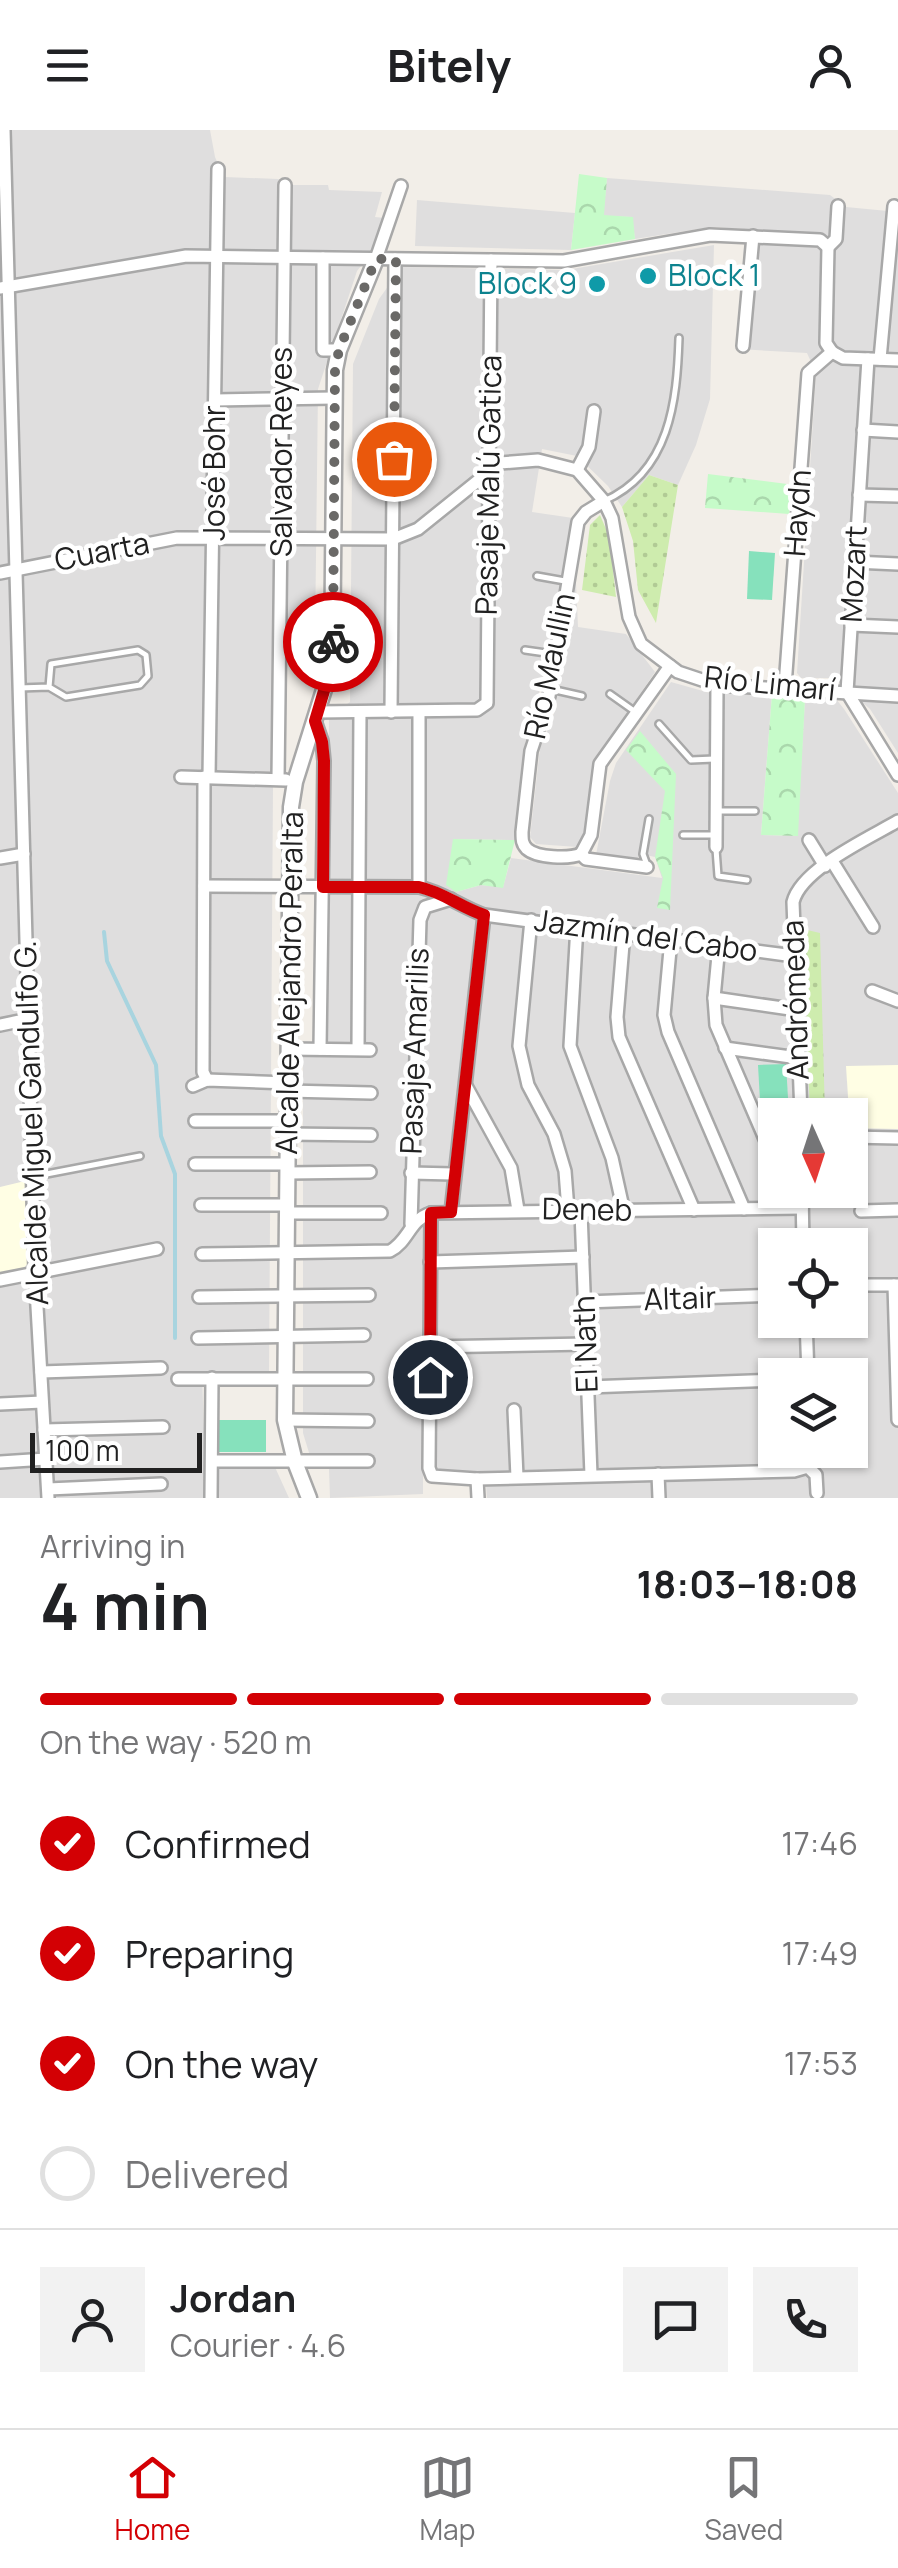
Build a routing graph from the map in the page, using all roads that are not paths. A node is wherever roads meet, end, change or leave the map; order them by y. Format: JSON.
{"nodes":[{"id":1,"x":4,"y":130,"type":"edge"},
{"id":2,"x":218,"y":169,"type":"dead end"},
{"id":3,"x":285,"y":185,"type":"dead end"},
{"id":4,"x":401,"y":186,"type":"dead end"},
{"id":5,"x":838,"y":206,"type":"dead end"},
{"id":6,"x":892,"y":206,"type":"edge"},
{"id":7,"x":754,"y":236,"type":"junction"},
{"id":8,"x":828,"y":246,"type":"junction"},
{"id":9,"x":217,"y":257,"type":"junction"},
{"id":10,"x":283,"y":258,"type":"junction"},
{"id":11,"x":323,"y":258,"type":"junction"},
{"id":12,"x":376,"y":259,"type":"junction"},
{"id":13,"x":396,"y":259,"type":"junction"},
{"id":14,"x":491,"y":260,"type":"junction"},
{"id":15,"x":4,"y":287,"type":"edge"},
{"id":16,"x":679,"y":338,"type":"dead end"},
{"id":17,"x":744,"y":346,"type":"dead end"},
{"id":18,"x":339,"y":350,"type":"junction"},
{"id":19,"x":832,"y":352,"type":"junction"},
{"id":20,"x":874,"y":359,"type":"junction"},
{"id":21,"x":898,"y":360,"type":"edge"},
{"id":22,"x":334,"y":398,"type":"junction"},
{"id":23,"x":282,"y":399,"type":"junction"},
{"id":24,"x":215,"y":400,"type":"junction"},
{"id":25,"x":594,"y":411,"type":"dead end"},
{"id":26,"x":862,"y":430,"type":"junction"},
{"id":27,"x":898,"y":432,"type":"edge"},
{"id":28,"x":490,"y":469,"type":"junction"},
{"id":29,"x":577,"y":470,"type":"junction"},
{"id":30,"x":859,"y":494,"type":"junction"},
{"id":31,"x":898,"y":496,"type":"edge"},
{"id":32,"x":604,"y":501,"type":"junction"},
{"id":33,"x":214,"y":539,"type":"junction"},
{"id":34,"x":393,"y":539,"type":"junction"},
{"id":35,"x":281,"y":540,"type":"junction"},
{"id":36,"x":332,"y":540,"type":"junction"},
{"id":37,"x":854,"y":562,"type":"junction"},
{"id":38,"x":898,"y":564,"type":"edge"},
{"id":39,"x":17,"y":569,"type":"junction"},
{"id":40,"x":0,"y":573,"type":"edge"},
{"id":41,"x":537,"y":576,"type":"dead end"},
{"id":42,"x":568,"y":581,"type":"junction"},
{"id":43,"x":852,"y":624,"type":"junction"},
{"id":44,"x":898,"y":628,"type":"edge"},
{"id":45,"x":526,"y":650,"type":"dead end"},
{"id":46,"x":556,"y":655,"type":"junction"},
{"id":47,"x":670,"y":666,"type":"junction"},
{"id":48,"x":718,"y":684,"type":"junction"},
{"id":49,"x":785,"y":686,"type":"junction"},
{"id":50,"x":50,"y":687,"type":"junction"},
{"id":51,"x":19,"y":688,"type":"junction"},
{"id":52,"x":550,"y":689,"type":"junction"},
{"id":53,"x":848,"y":692,"type":"junction"},
{"id":54,"x":610,"y":694,"type":"dead end"},
{"id":55,"x":582,"y":696,"type":"dead end"},
{"id":56,"x":898,"y":696,"type":"edge"},
{"id":57,"x":360,"y":712,"type":"junction"},
{"id":58,"x":390,"y":712,"type":"junction"},
{"id":59,"x":419,"y":712,"type":"junction"},
{"id":60,"x":637,"y":713,"type":"junction"},
{"id":61,"x":316,"y":717,"type":"junction"},
{"id":62,"x":659,"y":724,"type":"dead end"},
{"id":63,"x":716,"y":759,"type":"junction"},
{"id":64,"x":898,"y":775,"type":"edge"},
{"id":65,"x":181,"y":777,"type":"dead end"},
{"id":66,"x":206,"y":777,"type":"junction"},
{"id":67,"x":278,"y":779,"type":"junction"},
{"id":68,"x":295,"y":782,"type":"junction"},
{"id":69,"x":716,"y":811,"type":"junction"},
{"id":70,"x":755,"y":811,"type":"dead end"},
{"id":71,"x":649,"y":818,"type":"dead end"},
{"id":72,"x":898,"y":821,"type":"edge"},
{"id":73,"x":683,"y":834,"type":"dead end"},
{"id":74,"x":809,"y":840,"type":"dead end"},
{"id":75,"x":716,"y":841,"type":"junction"},
{"id":76,"x":24,"y":854,"type":"junction"},
{"id":77,"x":581,"y":854,"type":"junction"},
{"id":78,"x":0,"y":858,"type":"edge"},
{"id":79,"x":828,"y":863,"type":"junction"},
{"id":80,"x":648,"y":867,"type":"joint"},
{"id":81,"x":747,"y":880,"type":"dead end"},
{"id":82,"x":204,"y":886,"type":"junction"},
{"id":83,"x":290,"y":887,"type":"junction"},
{"id":84,"x":323,"y":887,"type":"junction"},
{"id":85,"x":360,"y":887,"type":"junction"},
{"id":86,"x":419,"y":887,"type":"junction"},
{"id":87,"x":451,"y":899,"type":"junction"},
{"id":88,"x":484,"y":915,"type":"junction"},
{"id":89,"x":531,"y":920,"type":"junction"},
{"id":90,"x":577,"y":926,"type":"junction"},
{"id":91,"x":873,"y":927,"type":"dead end"},
{"id":92,"x":624,"y":932,"type":"junction"},
{"id":93,"x":671,"y":939,"type":"junction"},
{"id":94,"x":719,"y":945,"type":"junction"},
{"id":95,"x":794,"y":956,"type":"junction"},
{"id":96,"x":872,"y":991,"type":"dead end"},
{"id":97,"x":714,"y":998,"type":"junction"},
{"id":98,"x":898,"y":1002,"type":"edge"},
{"id":99,"x":796,"y":1010,"type":"junction"},
{"id":100,"x":28,"y":1019,"type":"junction"},
{"id":101,"x":0,"y":1026,"type":"edge"},
{"id":102,"x":726,"y":1048,"type":"junction"},
{"id":103,"x":288,"y":1050,"type":"junction"},
{"id":104,"x":320,"y":1050,"type":"junction"},
{"id":105,"x":798,"y":1058,"type":"junction"},
{"id":106,"x":207,"y":1080,"type":"junction"},
{"id":107,"x":466,"y":1084,"type":"junction"},
{"id":108,"x":193,"y":1086,"type":"dead end"},
{"id":109,"x":288,"y":1087,"type":"junction"},
{"id":110,"x":370,"y":1094,"type":"dead end"},
{"id":111,"x":800,"y":1098,"type":"edge"},
{"id":112,"x":195,"y":1121,"type":"dead end"},
{"id":113,"x":758,"y":1122,"type":"edge"},
{"id":114,"x":288,"y":1127,"type":"junction"},
{"id":115,"x":371,"y":1134,"type":"dead end"},
{"id":116,"x":868,"y":1137,"type":"edge"},
{"id":117,"x":898,"y":1138,"type":"edge"},
{"id":118,"x":140,"y":1156,"type":"dead end"},
{"id":119,"x":194,"y":1164,"type":"dead end"},
{"id":120,"x":288,"y":1168,"type":"junction"},
{"id":121,"x":370,"y":1172,"type":"dead end"},
{"id":122,"x":411,"y":1173,"type":"junction"},
{"id":123,"x":453,"y":1174,"type":"junction"},
{"id":124,"x":32,"y":1176,"type":"junction"},
{"id":125,"x":201,"y":1205,"type":"dead end"},
{"id":126,"x":802,"y":1208,"type":"joint"},
{"id":127,"x":288,"y":1209,"type":"junction"},
{"id":128,"x":744,"y":1209,"type":"junction"},
{"id":129,"x":518,"y":1210,"type":"junction"},
{"id":130,"x":694,"y":1210,"type":"junction"},
{"id":131,"x":898,"y":1210,"type":"edge"},
{"id":132,"x":574,"y":1211,"type":"junction"},
{"id":133,"x":861,"y":1211,"type":"dead end"},
{"id":134,"x":451,"y":1212,"type":"junction"},
{"id":135,"x":624,"y":1212,"type":"junction"},
{"id":136,"x":381,"y":1213,"type":"dead end"},
{"id":137,"x":431,"y":1213,"type":"junction"},
{"id":138,"x":411,"y":1224,"type":"junction"},
{"id":139,"x":803,"y":1228,"type":"edge"},
{"id":140,"x":157,"y":1249,"type":"dead end"},
{"id":141,"x":287,"y":1253,"type":"junction"},
{"id":142,"x":202,"y":1254,"type":"dead end"},
{"id":143,"x":584,"y":1257,"type":"junction"},
{"id":144,"x":430,"y":1262,"type":"junction"},
{"id":145,"x":35,"y":1272,"type":"junction"},
{"id":146,"x":0,"y":1280,"type":"edge"},
{"id":147,"x":868,"y":1285,"type":"edge"},
{"id":148,"x":896,"y":1285,"type":"edge"},
{"id":149,"x":369,"y":1295,"type":"dead end"},
{"id":150,"x":286,"y":1296,"type":"junction"},
{"id":151,"x":758,"y":1296,"type":"edge"},
{"id":152,"x":199,"y":1297,"type":"dead end"},
{"id":153,"x":585,"y":1302,"type":"junction"},
{"id":154,"x":364,"y":1335,"type":"dead end"},
{"id":155,"x":286,"y":1336,"type":"junction"},
{"id":156,"x":198,"y":1338,"type":"dead end"},
{"id":157,"x":586,"y":1344,"type":"junction"},
{"id":158,"x":430,"y":1347,"type":"junction"},
{"id":159,"x":162,"y":1368,"type":"dead end"},
{"id":160,"x":41,"y":1372,"type":"junction"},
{"id":161,"x":178,"y":1378,"type":"dead end"},
{"id":162,"x":212,"y":1378,"type":"junction"},
{"id":163,"x":367,"y":1378,"type":"dead end"},
{"id":164,"x":286,"y":1379,"type":"junction"},
{"id":165,"x":758,"y":1381,"type":"edge"},
{"id":166,"x":588,"y":1387,"type":"junction"},
{"id":167,"x":42,"y":1402,"type":"junction"},
{"id":168,"x":0,"y":1404,"type":"edge"},
{"id":169,"x":514,"y":1410,"type":"dead end"},
{"id":170,"x":285,"y":1420,"type":"junction"},
{"id":171,"x":898,"y":1420,"type":"edge"},
{"id":172,"x":368,"y":1421,"type":"dead end"},
{"id":173,"x":163,"y":1427,"type":"dead end"},
{"id":174,"x":44,"y":1430,"type":"junction"},
{"id":175,"x":46,"y":1459,"type":"junction"},
{"id":176,"x":212,"y":1461,"type":"junction"},
{"id":177,"x":368,"y":1461,"type":"dead end"},
{"id":178,"x":0,"y":1462,"type":"edge"},
{"id":179,"x":295,"y":1462,"type":"junction"},
{"id":180,"x":804,"y":1468,"type":"edge"},
{"id":181,"x":809,"y":1468,"type":"edge"},
{"id":182,"x":658,"y":1474,"type":"junction"},
{"id":183,"x":591,"y":1475,"type":"junction"},
{"id":184,"x":517,"y":1477,"type":"junction"},
{"id":185,"x":477,"y":1479,"type":"junction"},
{"id":186,"x":161,"y":1484,"type":"dead end"},
{"id":187,"x":817,"y":1493,"type":"dead end"},
{"id":188,"x":48,"y":1494,"type":"edge"},
{"id":189,"x":211,"y":1498,"type":"edge"},
{"id":190,"x":310,"y":1498,"type":"edge"},
{"id":191,"x":478,"y":1498,"type":"edge"},
{"id":192,"x":659,"y":1498,"type":"edge"}],
"edges":[{"from":1,"to":15,"type":"street","name":"Alcalde Miguel Gandulfo G."},
{"from":2,"to":9,"type":"street","name":"José Bohr"},
{"from":3,"to":10,"type":"street","name":"Salvador Reyes"},
{"from":4,"to":12,"type":"street"},
{"from":5,"to":8,"type":"street"},
{"from":6,"to":20,"type":"street","name":"Mozart"},
{"from":7,"to":8,"type":"street"},
{"from":7,"to":14,"type":"street"},
{"from":7,"to":17,"type":"street"},
{"from":8,"to":19,"type":"street"},
{"from":9,"to":10,"type":"street"},
{"from":9,"to":15,"type":"street"},
{"from":9,"to":24,"type":"street","name":"José Bohr"},
{"from":10,"to":11,"type":"street"},
{"from":10,"to":23,"type":"street","name":"Salvador Reyes"},
{"from":11,"to":12,"type":"street"},
{"from":11,"to":18,"type":"street"},
{"from":12,"to":13,"type":"street"},
{"from":12,"to":18,"type":"street","name":"Alcalde Alejandro Peralta"},
{"from":13,"to":14,"type":"street"},
{"from":13,"to":34,"type":"street"},
{"from":14,"to":28,"type":"street","name":"Pasaje Malú Gatica"},
{"from":15,"to":39,"type":"street","name":"Alcalde Miguel Gandulfo G."},
{"from":16,"to":32,"type":"lane"},
{"from":18,"to":22,"type":"street","name":"Alcalde Alejandro Peralta"},
{"from":19,"to":20,"type":"street"},
{"from":19,"to":49,"type":"street","name":"Haydn"},
{"from":20,"to":21,"type":"street"},
{"from":20,"to":26,"type":"street","name":"Mozart"},
{"from":22,"to":23,"type":"street"},
{"from":22,"to":36,"type":"street","name":"Alcalde Alejandro Peralta"},
{"from":23,"to":24,"type":"street"},
{"from":23,"to":35,"type":"street","name":"Salvador Reyes"},
{"from":24,"to":33,"type":"street","name":"José Bohr"},
{"from":25,"to":29,"type":"street"},
{"from":26,"to":27,"type":"street"},
{"from":26,"to":30,"type":"street","name":"Mozart"},
{"from":28,"to":29,"type":"street","name":"Cuarta"},
{"from":28,"to":34,"type":"street","name":"Cuarta"},
{"from":28,"to":59,"type":"street","name":"Pasaje Malú Gatica"},
{"from":29,"to":32,"type":"street","name":"Río Limarí"},
{"from":30,"to":31,"type":"street"},
{"from":30,"to":37,"type":"street","name":"Mozart"},
{"from":32,"to":42,"type":"street","name":"Río Maullin"},
{"from":32,"to":47,"type":"street","name":"Río Limarí"},
{"from":33,"to":35,"type":"street","name":"Cuarta"},
{"from":33,"to":39,"type":"street","name":"Cuarta"},
{"from":33,"to":66,"type":"street","name":"José Bohr"},
{"from":34,"to":36,"type":"street","name":"Cuarta"},
{"from":34,"to":58,"type":"street"},
{"from":35,"to":36,"type":"street","name":"Cuarta"},
{"from":35,"to":67,"type":"street","name":"Salvador Reyes"},
{"from":36,"to":61,"type":"street","name":"Alcalde Alejandro Peralta"},
{"from":37,"to":38,"type":"street"},
{"from":37,"to":43,"type":"street","name":"Mozart"},
{"from":39,"to":40,"type":"street","name":"Cuarta"},
{"from":39,"to":51,"type":"street","name":"Alcalde Miguel Gandulfo G."},
{"from":41,"to":42,"type":"lane"},
{"from":42,"to":46,"type":"street","name":"Río Maullin"},
{"from":43,"to":44,"type":"street"},
{"from":43,"to":53,"type":"street","name":"Mozart"},
{"from":45,"to":46,"type":"lane"},
{"from":46,"to":52,"type":"street","name":"Río Maullin"},
{"from":47,"to":48,"type":"street","name":"Río Limarí"},
{"from":47,"to":60,"type":"street"},
{"from":48,"to":49,"type":"street","name":"Río Limarí"},
{"from":48,"to":63,"type":"street"},
{"from":49,"to":53,"type":"street","name":"Río Limarí"},
{"from":50,"to":50,"type":"lane"},
{"from":50,"to":51,"type":"lane"},
{"from":51,"to":76,"type":"street","name":"Alcalde Miguel Gandulfo G."},
{"from":52,"to":55,"type":"lane"},
{"from":52,"to":77,"type":"street","name":"Río Maullin"},
{"from":53,"to":56,"type":"street","name":"Río Limarí"},
{"from":53,"to":64,"type":"street"},
{"from":54,"to":60,"type":"lane"},
{"from":57,"to":58,"type":"street"},
{"from":57,"to":61,"type":"street"},
{"from":57,"to":85,"type":"street"},
{"from":58,"to":59,"type":"street"},
{"from":59,"to":86,"type":"street"},
{"from":60,"to":77,"type":"street"},
{"from":61,"to":68,"type":"street","name":"Alcalde Alejandro Peralta"},
{"from":61,"to":84,"type":"street"},
{"from":62,"to":63,"type":"lane"},
{"from":63,"to":69,"type":"street"},
{"from":65,"to":66,"type":"street"},
{"from":66,"to":67,"type":"street"},
{"from":66,"to":82,"type":"street","name":"José Bohr"},
{"from":67,"to":68,"type":"street"},
{"from":68,"to":83,"type":"street","name":"Alcalde Alejandro Peralta"},
{"from":69,"to":70,"type":"lane"},
{"from":69,"to":75,"type":"street"},
{"from":71,"to":80,"type":"lane"},
{"from":72,"to":79,"type":"street","name":"Andrómeda"},
{"from":73,"to":75,"type":"lane"},
{"from":74,"to":79,"type":"street"},
{"from":75,"to":81,"type":"lane"},
{"from":76,"to":78,"type":"street"},
{"from":76,"to":100,"type":"street","name":"Alcalde Miguel Gandulfo G."},
{"from":77,"to":80,"type":"street"},
{"from":79,"to":91,"type":"street"},
{"from":79,"to":95,"type":"street","name":"Andrómeda"},
{"from":82,"to":83,"type":"street","name":"Jazmín del Cabo"},
{"from":82,"to":106,"type":"street","name":"José Bohr"},
{"from":83,"to":84,"type":"street","name":"Jazmín del Cabo"},
{"from":83,"to":103,"type":"street","name":"Alcalde Alejandro Peralta"},
{"from":84,"to":85,"type":"street","name":"Jazmín del Cabo"},
{"from":84,"to":104,"type":"street"},
{"from":85,"to":86,"type":"street","name":"Jazmín del Cabo"},
{"from":85,"to":104,"type":"street"},
{"from":86,"to":87,"type":"street","name":"Jazmín del Cabo"},
{"from":87,"to":88,"type":"street","name":"Jazmín del Cabo"},
{"from":87,"to":122,"type":"street","name":"Pasaje Amarilis"},
{"from":88,"to":89,"type":"street","name":"Jazmín del Cabo"},
{"from":88,"to":107,"type":"street"},
{"from":89,"to":90,"type":"street","name":"Jazmín del Cabo"},
{"from":89,"to":132,"type":"street","name":"El Nath"},
{"from":90,"to":92,"type":"street","name":"Jazmín del Cabo"},
{"from":90,"to":135,"type":"street"},
{"from":92,"to":93,"type":"street","name":"Jazmín del Cabo"},
{"from":92,"to":130,"type":"street"},
{"from":93,"to":94,"type":"street","name":"Jazmín del Cabo"},
{"from":93,"to":128,"type":"street"},
{"from":94,"to":95,"type":"street","name":"Jazmín del Cabo"},
{"from":94,"to":97,"type":"street"},
{"from":95,"to":99,"type":"street","name":"Andrómeda"},
{"from":96,"to":98,"type":"street"},
{"from":97,"to":99,"type":"street"},
{"from":97,"to":102,"type":"street"},
{"from":99,"to":105,"type":"street","name":"Andrómeda"},
{"from":100,"to":101,"type":"street"},
{"from":100,"to":124,"type":"street","name":"Alcalde Miguel Gandulfo G."},
{"from":102,"to":105,"type":"street"},
{"from":102,"to":113,"type":"street"},
{"from":103,"to":104,"type":"street"},
{"from":103,"to":109,"type":"street","name":"Alcalde Alejandro Peralta"},
{"from":105,"to":111,"type":"street","name":"Andrómeda"},
{"from":106,"to":108,"type":"street"},
{"from":106,"to":109,"type":"street"},
{"from":107,"to":123,"type":"street"},
{"from":107,"to":129,"type":"street"},
{"from":109,"to":110,"type":"street"},
{"from":109,"to":114,"type":"street","name":"Alcalde Alejandro Peralta"},
{"from":112,"to":114,"type":"street"},
{"from":114,"to":115,"type":"street"},
{"from":114,"to":120,"type":"street","name":"Alcalde Alejandro Peralta"},
{"from":116,"to":117,"type":"street"},
{"from":118,"to":124,"type":"lane"},
{"from":119,"to":120,"type":"street"},
{"from":120,"to":121,"type":"street"},
{"from":120,"to":127,"type":"street","name":"Alcalde Alejandro Peralta"},
{"from":122,"to":123,"type":"street"},
{"from":122,"to":138,"type":"street","name":"Pasaje Amarilis"},
{"from":123,"to":134,"type":"street"},
{"from":124,"to":145,"type":"street","name":"Alcalde Miguel Gandulfo G."},
{"from":125,"to":127,"type":"street"},
{"from":126,"to":128,"type":"street","name":"Deneb"},
{"from":126,"to":139,"type":"street"},
{"from":127,"to":136,"type":"street"},
{"from":127,"to":141,"type":"street","name":"Alcalde Alejandro Peralta"},
{"from":128,"to":130,"type":"street","name":"Deneb"},
{"from":129,"to":132,"type":"street","name":"Deneb"},
{"from":129,"to":134,"type":"street","name":"Deneb"},
{"from":130,"to":135,"type":"street","name":"Deneb"},
{"from":131,"to":133,"type":"street"},
{"from":132,"to":135,"type":"street","name":"Deneb"},
{"from":132,"to":143,"type":"street","name":"El Nath"},
{"from":134,"to":137,"type":"street","name":"Deneb"},
{"from":137,"to":138,"type":"street","name":"Deneb"},
{"from":137,"to":144,"type":"street"},
{"from":138,"to":141,"type":"street","name":"Deneb"},
{"from":140,"to":145,"type":"street"},
{"from":141,"to":142,"type":"street"},
{"from":141,"to":150,"type":"street","name":"Alcalde Alejandro Peralta"},
{"from":143,"to":144,"type":"street"},
{"from":143,"to":153,"type":"street","name":"El Nath"},
{"from":144,"to":158,"type":"street"},
{"from":145,"to":146,"type":"street"},
{"from":145,"to":160,"type":"street","name":"Alcalde Miguel Gandulfo G."},
{"from":147,"to":148,"type":"street"},
{"from":148,"to":171,"type":"street"},
{"from":149,"to":150,"type":"street"},
{"from":150,"to":152,"type":"street"},
{"from":150,"to":155,"type":"street","name":"Alcalde Alejandro Peralta"},
{"from":151,"to":153,"type":"street","name":"Altair"},
{"from":153,"to":157,"type":"street","name":"El Nath"},
{"from":154,"to":155,"type":"street"},
{"from":155,"to":156,"type":"street"},
{"from":155,"to":164,"type":"street","name":"Alcalde Alejandro Peralta"},
{"from":157,"to":158,"type":"street"},
{"from":157,"to":166,"type":"street","name":"El Nath"},
{"from":158,"to":185,"type":"street"},
{"from":159,"to":160,"type":"street"},
{"from":160,"to":167,"type":"street","name":"Alcalde Miguel Gandulfo G."},
{"from":161,"to":162,"type":"street"},
{"from":162,"to":164,"type":"street"},
{"from":162,"to":176,"type":"street"},
{"from":163,"to":164,"type":"street"},
{"from":164,"to":170,"type":"street","name":"Alcalde Alejandro Peralta"},
{"from":165,"to":166,"type":"street"},
{"from":166,"to":183,"type":"street","name":"El Nath"},
{"from":167,"to":168,"type":"street"},
{"from":167,"to":174,"type":"street","name":"Alcalde Miguel Gandulfo G."},
{"from":169,"to":184,"type":"street"},
{"from":170,"to":172,"type":"street"},
{"from":170,"to":179,"type":"street","name":"Alcalde Alejandro Peralta"},
{"from":173,"to":174,"type":"street"},
{"from":174,"to":175,"type":"street","name":"Alcalde Miguel Gandulfo G."},
{"from":175,"to":178,"type":"street"},
{"from":175,"to":188,"type":"street","name":"Alcalde Miguel Gandulfo G."},
{"from":176,"to":179,"type":"street"},
{"from":176,"to":189,"type":"street"},
{"from":177,"to":179,"type":"street"},
{"from":179,"to":190,"type":"street","name":"Alcalde Alejandro Peralta"},
{"from":180,"to":182,"type":"street"},
{"from":181,"to":187,"type":"street"},
{"from":182,"to":183,"type":"street"},
{"from":182,"to":192,"type":"street"},
{"from":183,"to":184,"type":"street"},
{"from":184,"to":185,"type":"street"},
{"from":185,"to":191,"type":"street"},
{"from":186,"to":188,"type":"street"}]}
